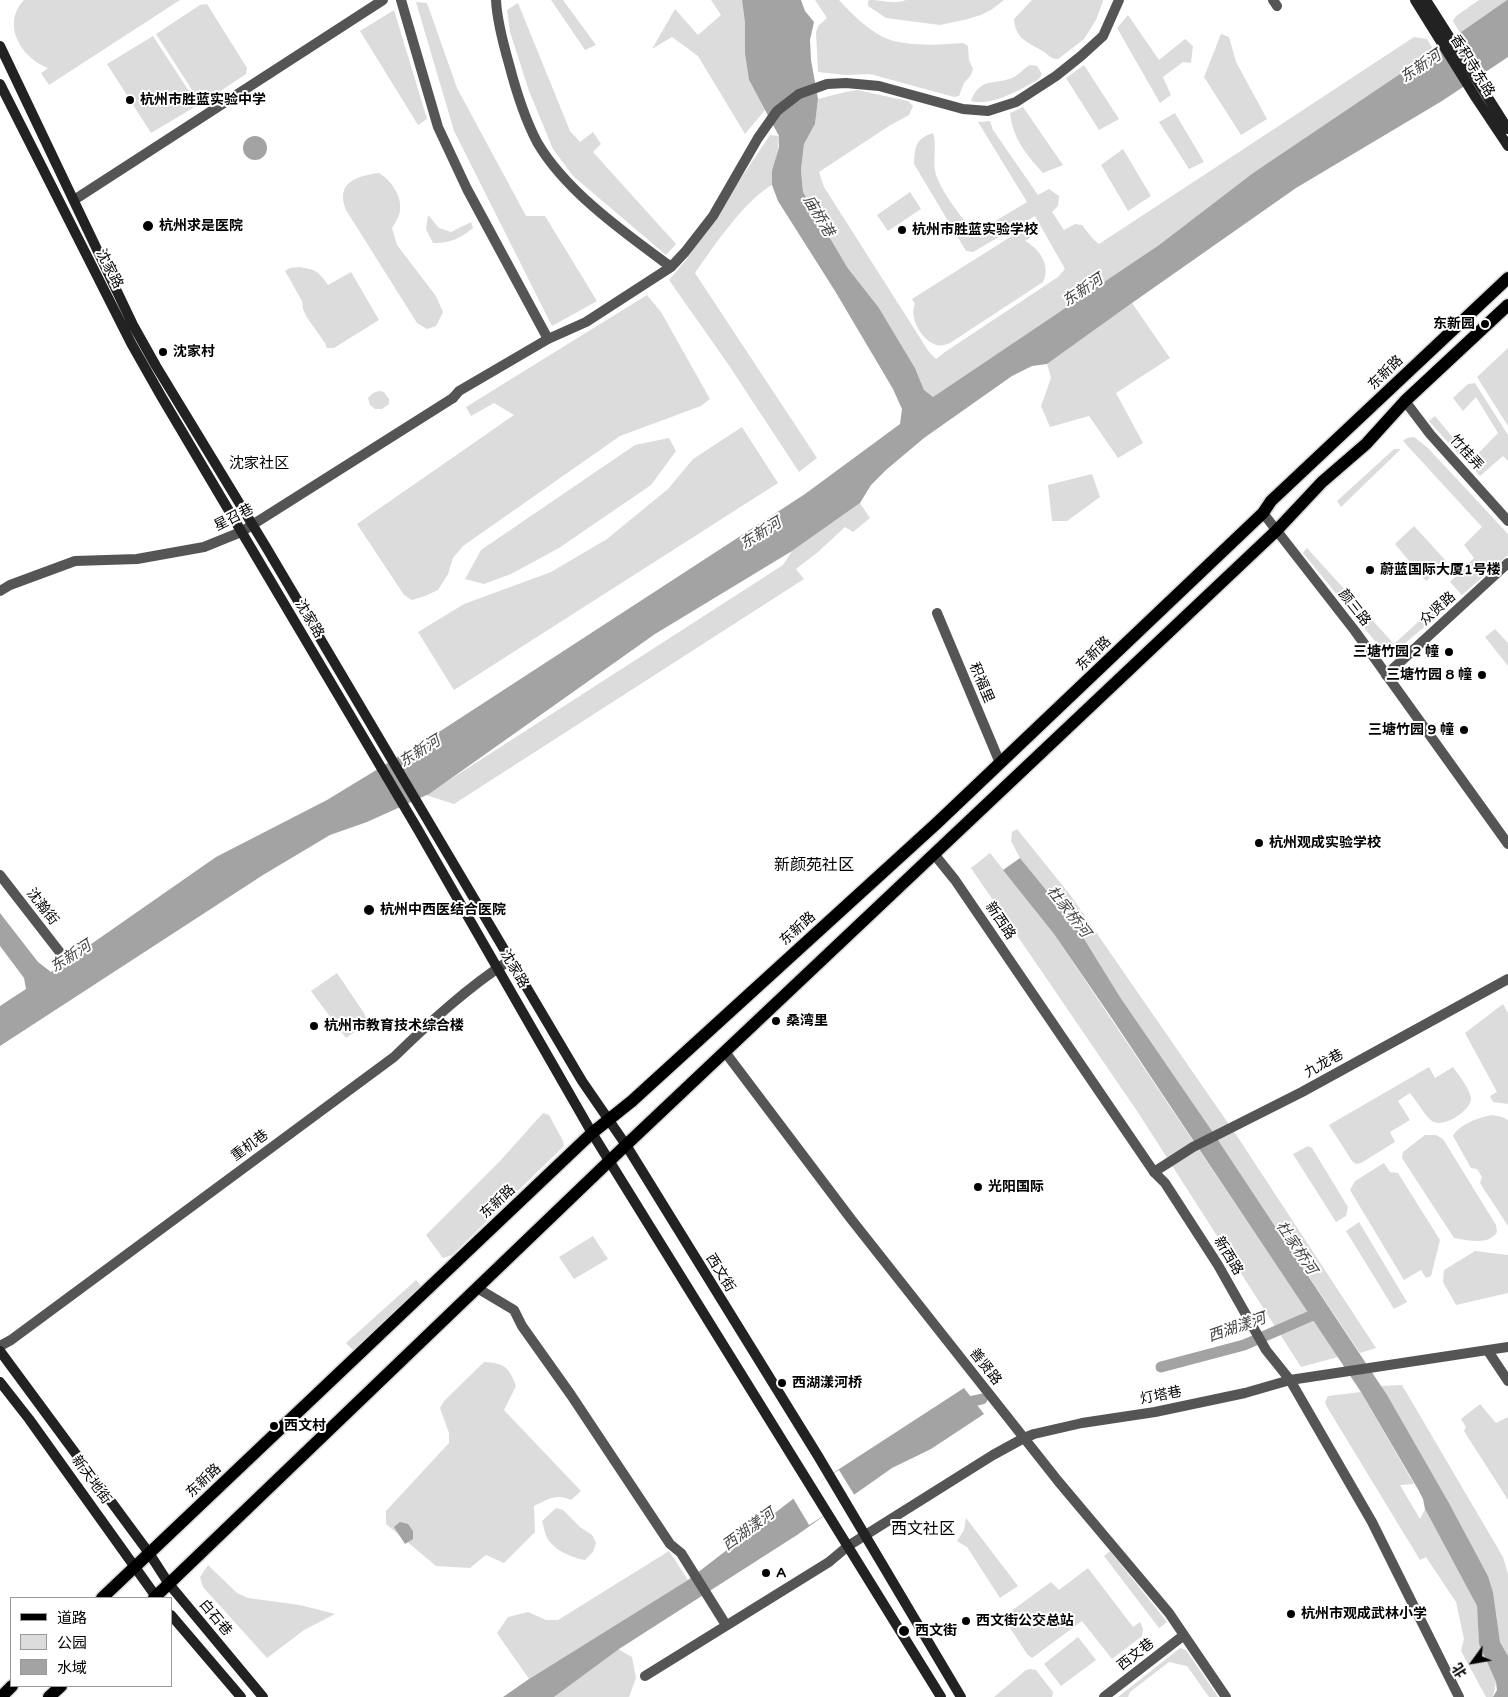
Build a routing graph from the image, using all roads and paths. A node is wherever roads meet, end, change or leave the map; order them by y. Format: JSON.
{"nodes":[{"id":1,"x":383,"y":0,"type":"edge"},
{"id":2,"x":401,"y":0,"type":"edge"},
{"id":3,"x":496,"y":0,"type":"edge"},
{"id":4,"x":1118,"y":0,"type":"edge"},
{"id":5,"x":1415,"y":0,"type":"edge"},
{"id":6,"x":1426,"y":0,"type":"edge"},
{"id":7,"x":1439,"y":30,"type":"junction"},
{"id":8,"x":0,"y":46,"type":"edge"},
{"id":9,"x":0,"y":84,"type":"edge"},
{"id":10,"x":1480,"y":96,"type":"junction"},
{"id":11,"x":1508,"y":128,"type":"edge"},
{"id":12,"x":1508,"y":146,"type":"edge"},
{"id":13,"x":74,"y":200,"type":"junction"},
{"id":14,"x":671,"y":267,"type":"junction"},
{"id":15,"x":1508,"y":278,"type":"edge"},
{"id":16,"x":1508,"y":306,"type":"edge"},
{"id":17,"x":548,"y":339,"type":"junction"},
{"id":18,"x":1405,"y":402,"type":"junction"},
{"id":19,"x":1263,"y":514,"type":"junction"},
{"id":20,"x":1508,"y":521,"type":"edge"},
{"id":21,"x":252,"y":525,"type":"junction"},
{"id":22,"x":1276,"y":531,"type":"junction"},
{"id":23,"x":241,"y":532,"type":"junction"},
{"id":24,"x":1508,"y":563,"type":"edge"},
{"id":25,"x":0,"y":591,"type":"edge"},
{"id":26,"x":937,"y":613,"type":"dead end"},
{"id":27,"x":1386,"y":674,"type":"junction"},
{"id":28,"x":1000,"y":763,"type":"junction"},
{"id":29,"x":1508,"y":844,"type":"edge"},
{"id":30,"x":934,"y":854,"type":"junction"},
{"id":31,"x":0,"y":875,"type":"edge"},
{"id":32,"x":62,"y":955,"type":"dead end"},
{"id":33,"x":510,"y":960,"type":"junction"},
{"id":34,"x":497,"y":968,"type":"junction"},
{"id":35,"x":1508,"y":979,"type":"edge"},
{"id":36,"x":725,"y":1052,"type":"junction"},
{"id":37,"x":609,"y":1120,"type":"junction"},
{"id":38,"x":592,"y":1133,"type":"junction"},
{"id":39,"x":626,"y":1145,"type":"junction"},
{"id":40,"x":610,"y":1162,"type":"junction"},
{"id":41,"x":1154,"y":1172,"type":"junction"},
{"id":42,"x":477,"y":1288,"type":"junction"},
{"id":43,"x":0,"y":1346,"type":"edge"},
{"id":44,"x":1508,"y":1347,"type":"edge"},
{"id":45,"x":1488,"y":1350,"type":"junction"},
{"id":46,"x":0,"y":1351,"type":"edge"},
{"id":47,"x":1290,"y":1380,"type":"junction"},
{"id":48,"x":1508,"y":1381,"type":"edge"},
{"id":49,"x":0,"y":1382,"type":"edge"},
{"id":50,"x":1024,"y":1438,"type":"junction"},
{"id":51,"x":865,"y":1535,"type":"junction"},
{"id":52,"x":848,"y":1546,"type":"junction"},
{"id":53,"x":149,"y":1553,"type":"junction"},
{"id":54,"x":135,"y":1566,"type":"junction"},
{"id":55,"x":169,"y":1584,"type":"junction"},
{"id":56,"x":103,"y":1597,"type":"edge"},
{"id":57,"x":154,"y":1597,"type":"edge"},
{"id":58,"x":156,"y":1597,"type":"edge"},
{"id":59,"x":172,"y":1616,"type":"edge"},
{"id":60,"x":726,"y":1625,"type":"junction"},
{"id":61,"x":1184,"y":1635,"type":"junction"},
{"id":62,"x":644,"y":1676,"type":"dead end"},
{"id":63,"x":11,"y":1687,"type":"edge"},
{"id":64,"x":60,"y":1687,"type":"edge"},
{"id":65,"x":1,"y":1697,"type":"edge"},
{"id":66,"x":49,"y":1697,"type":"edge"},
{"id":67,"x":241,"y":1697,"type":"edge"},
{"id":68,"x":263,"y":1697,"type":"edge"},
{"id":69,"x":941,"y":1697,"type":"edge"},
{"id":70,"x":962,"y":1697,"type":"edge"},
{"id":71,"x":1104,"y":1697,"type":"edge"},
{"id":72,"x":1226,"y":1697,"type":"edge"},
{"id":73,"x":1459,"y":1697,"type":"edge"}],
"edges":[{"from":1,"to":13,"type":"street"},
{"from":2,"to":17,"type":"street"},
{"from":3,"to":14,"type":"street"},
{"from":4,"to":14,"type":"street","name":"星召巷"},
{"from":5,"to":7,"type":"main road","name":"香积寺东路"},
{"from":6,"to":7,"type":"main road","name":"香积寺东路"},
{"from":7,"to":10,"type":"main road","name":"香积寺东路"},
{"from":8,"to":13,"type":"main road","name":"沈家路"},
{"from":9,"to":23,"type":"main road","name":"沈家路"},
{"from":10,"to":11,"type":"main road","name":"香积寺东路"},
{"from":10,"to":12,"type":"main road","name":"香积寺东路"},
{"from":13,"to":21,"type":"main road","name":"沈家路"},
{"from":14,"to":17,"type":"street","name":"星召巷"},
{"from":15,"to":19,"type":"main road","name":"东新路"},
{"from":16,"to":18,"type":"main road"},
{"from":17,"to":21,"type":"street","name":"星召巷"},
{"from":18,"to":20,"type":"street","name":"竹桂弄"},
{"from":18,"to":22,"type":"main road"},
{"from":19,"to":22,"type":"street","name":"颜三路"},
{"from":19,"to":28,"type":"main road","name":"东新路"},
{"from":21,"to":23,"type":"street","name":"星召巷"},
{"from":21,"to":33,"type":"main road","name":"沈家路"},
{"from":22,"to":27,"type":"street","name":"颜三路"},
{"from":22,"to":30,"type":"main road"},
{"from":23,"to":25,"type":"street","name":"星召巷"},
{"from":23,"to":34,"type":"main road","name":"沈家路"},
{"from":24,"to":27,"type":"street","name":"众贤路"},
{"from":26,"to":28,"type":"street","name":"积福里"},
{"from":27,"to":29,"type":"street","name":"颜三路"},
{"from":28,"to":37,"type":"main road","name":"东新路"},
{"from":30,"to":36,"type":"main road"},
{"from":30,"to":41,"type":"street","name":"新西路"},
{"from":31,"to":32,"type":"street","name":"沈瀚街"},
{"from":33,"to":34,"type":"street","name":"重机巷"},
{"from":33,"to":37,"type":"main road","name":"沈家路"},
{"from":34,"to":38,"type":"main road","name":"沈家路"},
{"from":34,"to":43,"type":"street","name":"重机巷"},
{"from":35,"to":41,"type":"street","name":"九龙巷"},
{"from":36,"to":39,"type":"main road"},
{"from":36,"to":50,"type":"street","name":"善贤路"},
{"from":37,"to":38,"type":"main road","name":"东新路"},
{"from":37,"to":39,"type":"main road","name":"西文街"},
{"from":38,"to":40,"type":"main road","name":"沈家路"},
{"from":38,"to":53,"type":"main road","name":"东新路"},
{"from":39,"to":40,"type":"main road"},
{"from":39,"to":51,"type":"main road","name":"西文街"},
{"from":40,"to":42,"type":"main road"},
{"from":40,"to":52,"type":"main road"},
{"from":41,"to":47,"type":"street","name":"新西路"},
{"from":42,"to":55,"type":"main road"},
{"from":42,"to":60,"type":"street"},
{"from":44,"to":45,"type":"street","name":"灯塔巷"},
{"from":45,"to":47,"type":"street","name":"灯塔巷"},
{"from":45,"to":48,"type":"street"},
{"from":46,"to":53,"type":"main road","name":"新天地街"},
{"from":47,"to":50,"type":"street","name":"灯塔巷"},
{"from":47,"to":73,"type":"street","name":"新西路"},
{"from":49,"to":54,"type":"main road","name":"新天地街"},
{"from":50,"to":51,"type":"street","name":"灯塔巷"},
{"from":50,"to":61,"type":"street","name":"善贤路"},
{"from":51,"to":52,"type":"street","name":"灯塔巷"},
{"from":51,"to":70,"type":"main road","name":"西文街"},
{"from":52,"to":60,"type":"street","name":"灯塔巷"},
{"from":52,"to":69,"type":"main road"},
{"from":53,"to":54,"type":"main road","name":"东新路"},
{"from":53,"to":55,"type":"main road","name":"白石巷"},
{"from":54,"to":56,"type":"main road","name":"东新路"},
{"from":54,"to":57,"type":"main road","name":"新天地街"},
{"from":55,"to":58,"type":"main road"},
{"from":55,"to":68,"type":"main road","name":"白石巷"},
{"from":59,"to":67,"type":"main road"},
{"from":60,"to":62,"type":"street","name":"灯塔巷"},
{"from":61,"to":71,"type":"street","name":"西文巷"},
{"from":61,"to":72,"type":"street","name":"善贤路"},
{"from":63,"to":65,"type":"main road"},
{"from":64,"to":66,"type":"main road"}]}
